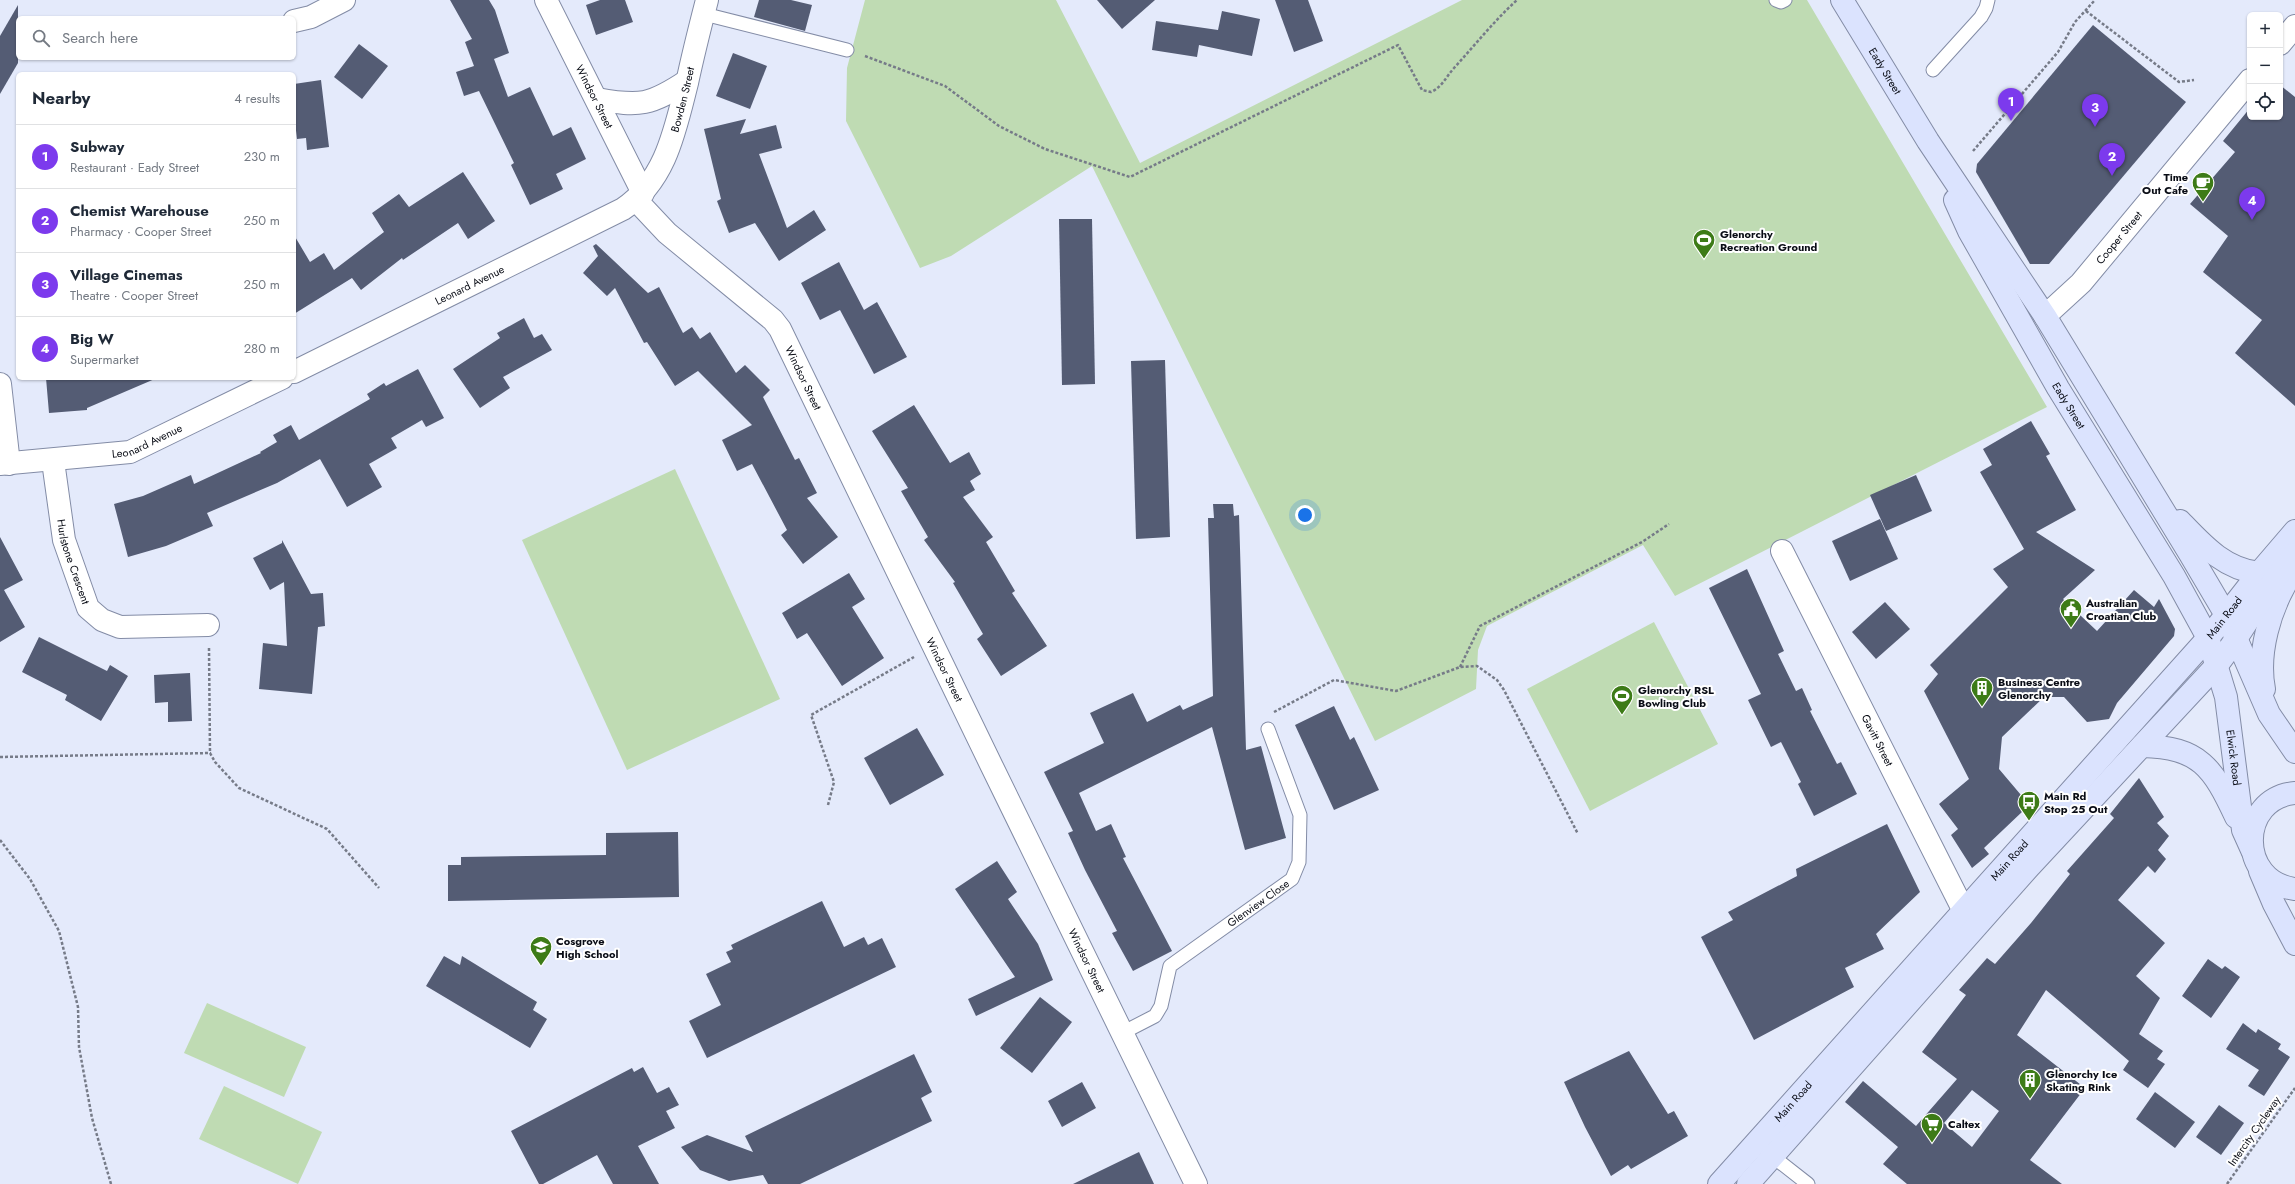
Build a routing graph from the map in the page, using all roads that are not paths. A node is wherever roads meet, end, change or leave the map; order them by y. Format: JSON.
{"nodes":[{"id":1,"x":344,"y":0,"type":"edge"},
{"id":2,"x":546,"y":0,"type":"edge"},
{"id":3,"x":1776,"y":0,"type":"edge"},
{"id":4,"x":1785,"y":0,"type":"edge"},
{"id":5,"x":1842,"y":0,"type":"edge"},
{"id":6,"x":1988,"y":0,"type":"edge"},
{"id":7,"x":706,"y":7,"type":"edge"},
{"id":8,"x":296,"y":21,"type":"edge"},
{"id":9,"x":2295,"y":26,"type":"edge"},
{"id":10,"x":2283,"y":40,"type":"edge"},
{"id":11,"x":847,"y":50,"type":"road end"},
{"id":12,"x":1933,"y":70,"type":"dead end"},
{"id":13,"x":687,"y":81,"type":"junction"},
{"id":14,"x":2247,"y":84,"type":"edge"},
{"id":15,"x":597,"y":99,"type":"junction"},
{"id":16,"x":1928,"y":141,"type":"junction"},
{"id":17,"x":640,"y":196,"type":"junction"},
{"id":18,"x":2045,"y":316,"type":"junction"},
{"id":19,"x":296,"y":371,"type":"edge"},
{"id":20,"x":278,"y":380,"type":"edge"},
{"id":21,"x":0,"y":384,"type":"edge"},
{"id":22,"x":53,"y":461,"type":"junction"},
{"id":23,"x":4,"y":464,"type":"edge"},
{"id":24,"x":2151,"y":490,"type":"junction"},
{"id":25,"x":2295,"y":531,"type":"edge"},
{"id":26,"x":1782,"y":551,"type":"dead end"},
{"id":27,"x":2295,"y":554,"type":"edge"},
{"id":28,"x":2295,"y":570,"type":"edge"},
{"id":29,"x":2259,"y":573,"type":"junction"},
{"id":30,"x":2226,"y":615,"type":"junction"},
{"id":31,"x":208,"y":625,"type":"road end"},
{"id":32,"x":2208,"y":638,"type":"junction"},
{"id":33,"x":2238,"y":639,"type":"junction"},
{"id":34,"x":2218,"y":664,"type":"junction"},
{"id":35,"x":2270,"y":714,"type":"junction"},
{"id":36,"x":1268,"y":729,"type":"road end"},
{"id":37,"x":2142,"y":746,"type":"junction"},
{"id":38,"x":2295,"y":752,"type":"edge"},
{"id":39,"x":2295,"y":793,"type":"edge"},
{"id":40,"x":2242,"y":830,"type":"junction"},
{"id":41,"x":2255,"y":858,"type":"junction"},
{"id":42,"x":2295,"y":889,"type":"edge"},
{"id":43,"x":1968,"y":920,"type":"junction"},
{"id":44,"x":2295,"y":944,"type":"edge"},
{"id":45,"x":1122,"y":1033,"type":"junction"},
{"id":46,"x":1755,"y":1144,"type":"junction"},
{"id":47,"x":1773,"y":1156,"type":"junction"},
{"id":48,"x":1196,"y":1184,"type":"edge"},
{"id":49,"x":1719,"y":1184,"type":"edge"},
{"id":50,"x":1748,"y":1184,"type":"edge"},
{"id":51,"x":1808,"y":1184,"type":"edge"}],
"edges":[{"from":1,"to":8,"type":"street"},
{"from":2,"to":15,"type":"street","name":"Windsor Street"},
{"from":3,"to":4,"type":"lane"},
{"from":5,"to":16,"type":"main road","name":"Eady Street"},
{"from":6,"to":12,"type":"lane"},
{"from":7,"to":11,"type":"lane"},
{"from":7,"to":13,"type":"street","name":"Bowden Street"},
{"from":9,"to":10,"type":"street"},
{"from":13,"to":15,"type":"street"},
{"from":13,"to":17,"type":"street","name":"Bowden Street"},
{"from":14,"to":18,"type":"street","name":"Cooper Street"},
{"from":15,"to":17,"type":"street","name":"Windsor Street"},
{"from":16,"to":18,"type":"main road","name":"Eady Street"},
{"from":16,"to":32,"type":"main road","name":"Eady Street"},
{"from":17,"to":19,"type":"street","name":"Leonard Avenue"},
{"from":17,"to":45,"type":"street","name":"Windsor Street"},
{"from":18,"to":24,"type":"main road","name":"Eady Street"},
{"from":20,"to":22,"type":"street","name":"Leonard Avenue"},
{"from":21,"to":23,"type":"street"},
{"from":22,"to":23,"type":"street","name":"Leonard Avenue"},
{"from":22,"to":31,"type":"street","name":"Hurlstone Crescent"},
{"from":24,"to":29,"type":"main road"},
{"from":24,"to":30,"type":"main road","name":"Eady Street"},
{"from":25,"to":29,"type":"main road","name":"Main Road"},
{"from":26,"to":43,"type":"street","name":"Gavitt Street"},
{"from":27,"to":33,"type":"main road","name":"Main Road"},
{"from":28,"to":35,"type":"main road"},
{"from":29,"to":30,"type":"main road","name":"Main Road"},
{"from":30,"to":32,"type":"main road","name":"Main Road"},
{"from":30,"to":33,"type":"main road","name":"Eady Street"},
{"from":32,"to":34,"type":"main road","name":"Eady Street"},
{"from":32,"to":43,"type":"main road","name":"Main Road"},
{"from":33,"to":34,"type":"main road","name":"Main Road"},
{"from":33,"to":35,"type":"main road"},
{"from":34,"to":37,"type":"main road","name":"Main Road"},
{"from":34,"to":40,"type":"main road","name":"Elwick Road"},
{"from":35,"to":38,"type":"main road"},
{"from":36,"to":45,"type":"lane","name":"Glenview Close"},
{"from":37,"to":40,"type":"main road"},
{"from":37,"to":43,"type":"main road","name":"Main Road"},
{"from":39,"to":41,"type":"main road"},
{"from":40,"to":41,"type":"main road","name":"Elwick Road"},
{"from":41,"to":42,"type":"main road"},
{"from":41,"to":44,"type":"main road","name":"Elwick Road"},
{"from":43,"to":46,"type":"main road","name":"Main Road"},
{"from":43,"to":47,"type":"main road","name":"Main Road"},
{"from":45,"to":48,"type":"street","name":"Windsor Street"},
{"from":46,"to":47,"type":"lane"},
{"from":46,"to":49,"type":"main road","name":"Main Road"},
{"from":47,"to":50,"type":"main road","name":"Main Road"},
{"from":47,"to":51,"type":"lane"}]}
